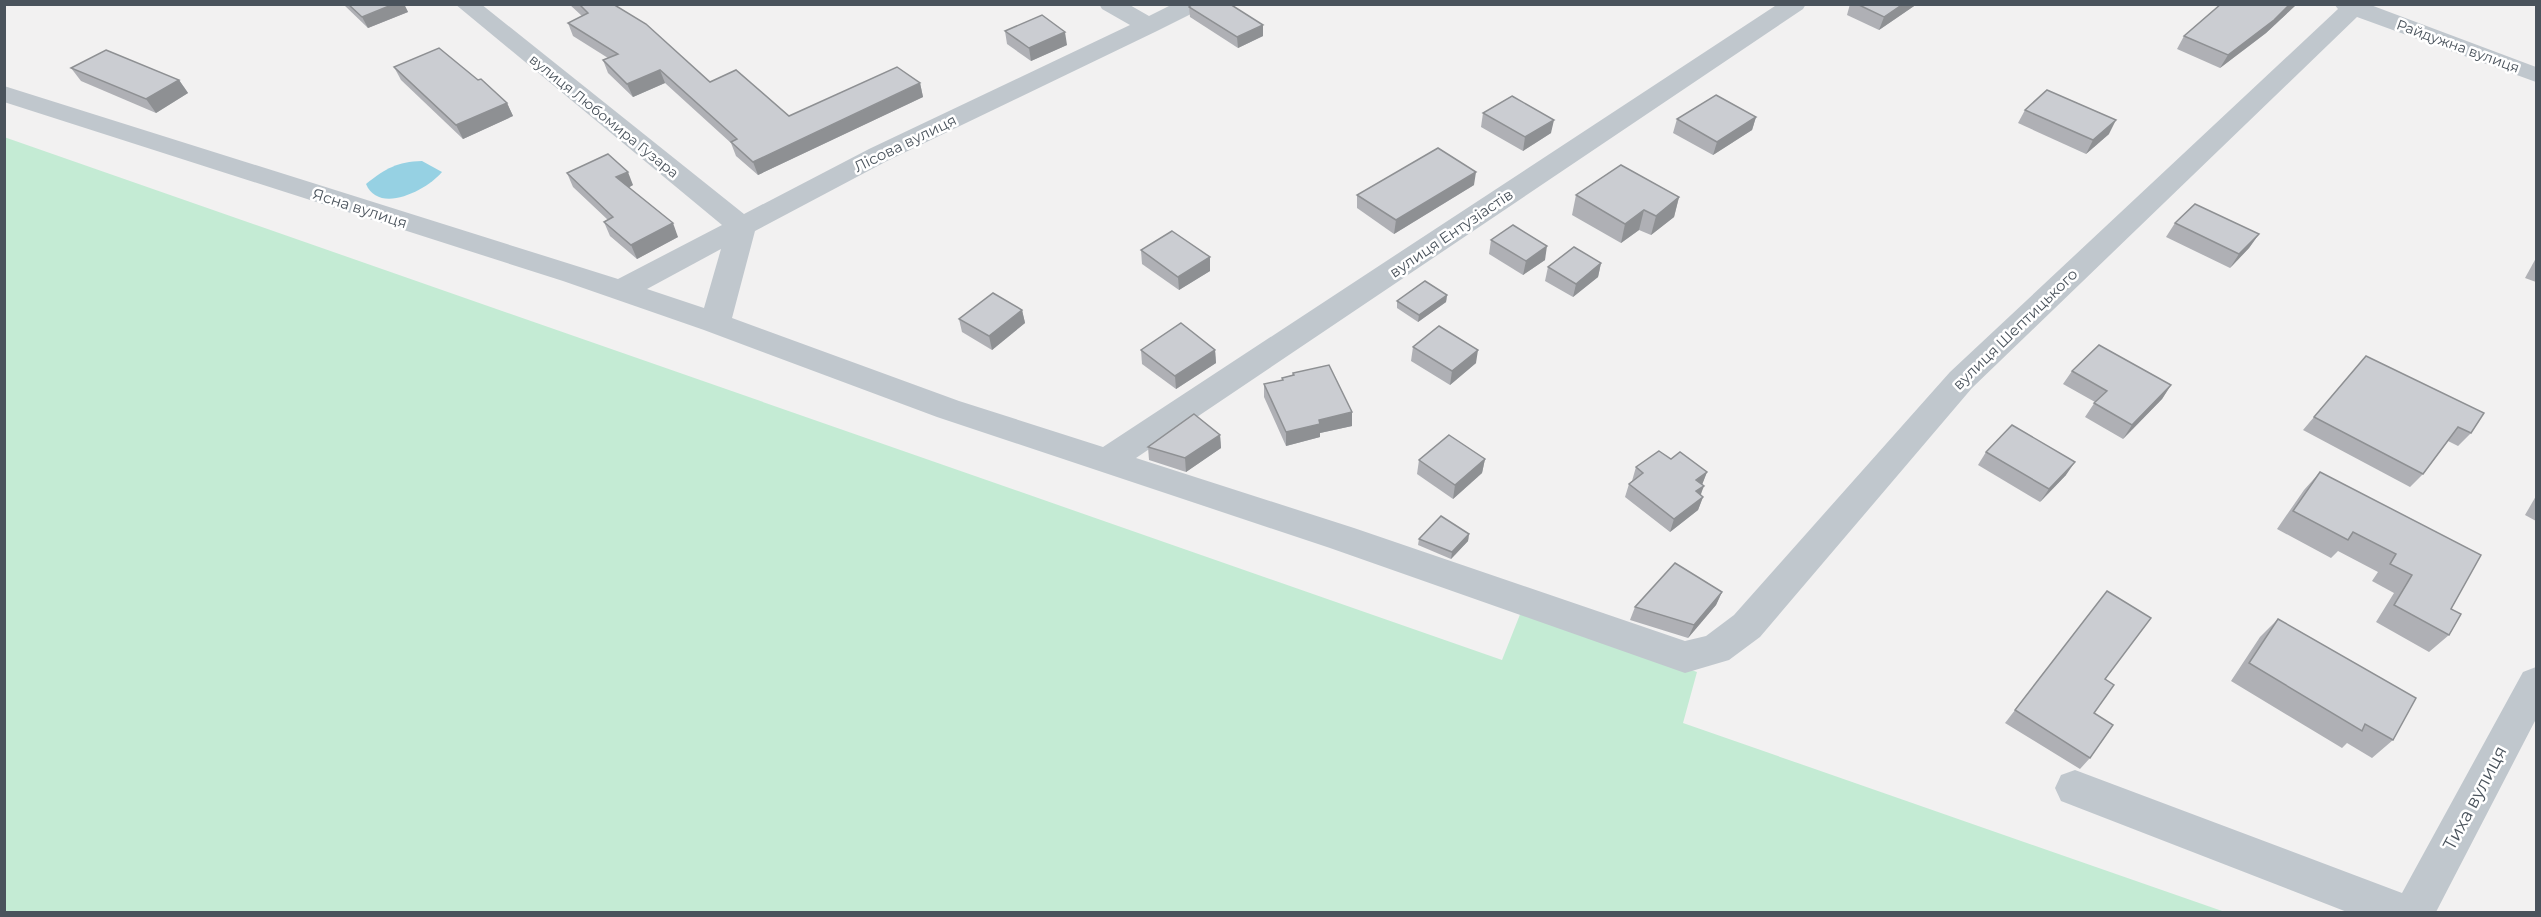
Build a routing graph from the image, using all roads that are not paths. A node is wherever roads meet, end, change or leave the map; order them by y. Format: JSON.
{"nodes":[{"id":1,"x":466,"y":4,"type":"edge"},
{"id":2,"x":1110,"y":4,"type":"edge"},
{"id":3,"x":1193,"y":4,"type":"edge"},
{"id":4,"x":1795,"y":4,"type":"edge"},
{"id":5,"x":2352,"y":6,"type":"edge"},
{"id":6,"x":1149,"y":26,"type":"junction"},
{"id":7,"x":2536,"y":75,"type":"edge"},
{"id":8,"x":4,"y":94,"type":"edge"},
{"id":9,"x":742,"y":226,"type":"junction"},
{"id":10,"x":621,"y":290,"type":"junction"},
{"id":11,"x":716,"y":323,"type":"junction"},
{"id":12,"x":1107,"y":461,"type":"junction"},
{"id":13,"x":1685,"y":657,"type":"joint"},
{"id":14,"x":2536,"y":683,"type":"edge"},
{"id":15,"x":2075,"y":788,"type":"dead end"},
{"id":16,"x":2399,"y":912,"type":"edge"},
{"id":17,"x":2414,"y":912,"type":"edge"}],
"edges":[{"from":1,"to":9,"type":"street","name":"вулиця Любомира Гузара"},
{"from":2,"to":6,"type":"street"},
{"from":3,"to":6,"type":"street","name":"Лісова вулиця"},
{"from":4,"to":12,"type":"street","name":"вулиця Ентузіастів"},
{"from":5,"to":7,"type":"street","name":"Райдужна вулиця"},
{"from":5,"to":13,"type":"street","name":"вулиця Шептицького"},
{"from":6,"to":9,"type":"street","name":"Лісова вулиця"},
{"from":8,"to":10,"type":"street","name":"Ясна вулиця"},
{"from":9,"to":10,"type":"street","name":"Лісова вулиця"},
{"from":9,"to":11,"type":"street"},
{"from":10,"to":11,"type":"street","name":"Ясна вулиця"},
{"from":11,"to":12,"type":"street","name":"Ясна вулиця"},
{"from":12,"to":13,"type":"street","name":"Ясна вулиця"},
{"from":14,"to":17,"type":"street","name":"Тиха вулиця"},
{"from":15,"to":16,"type":"street"}]}
